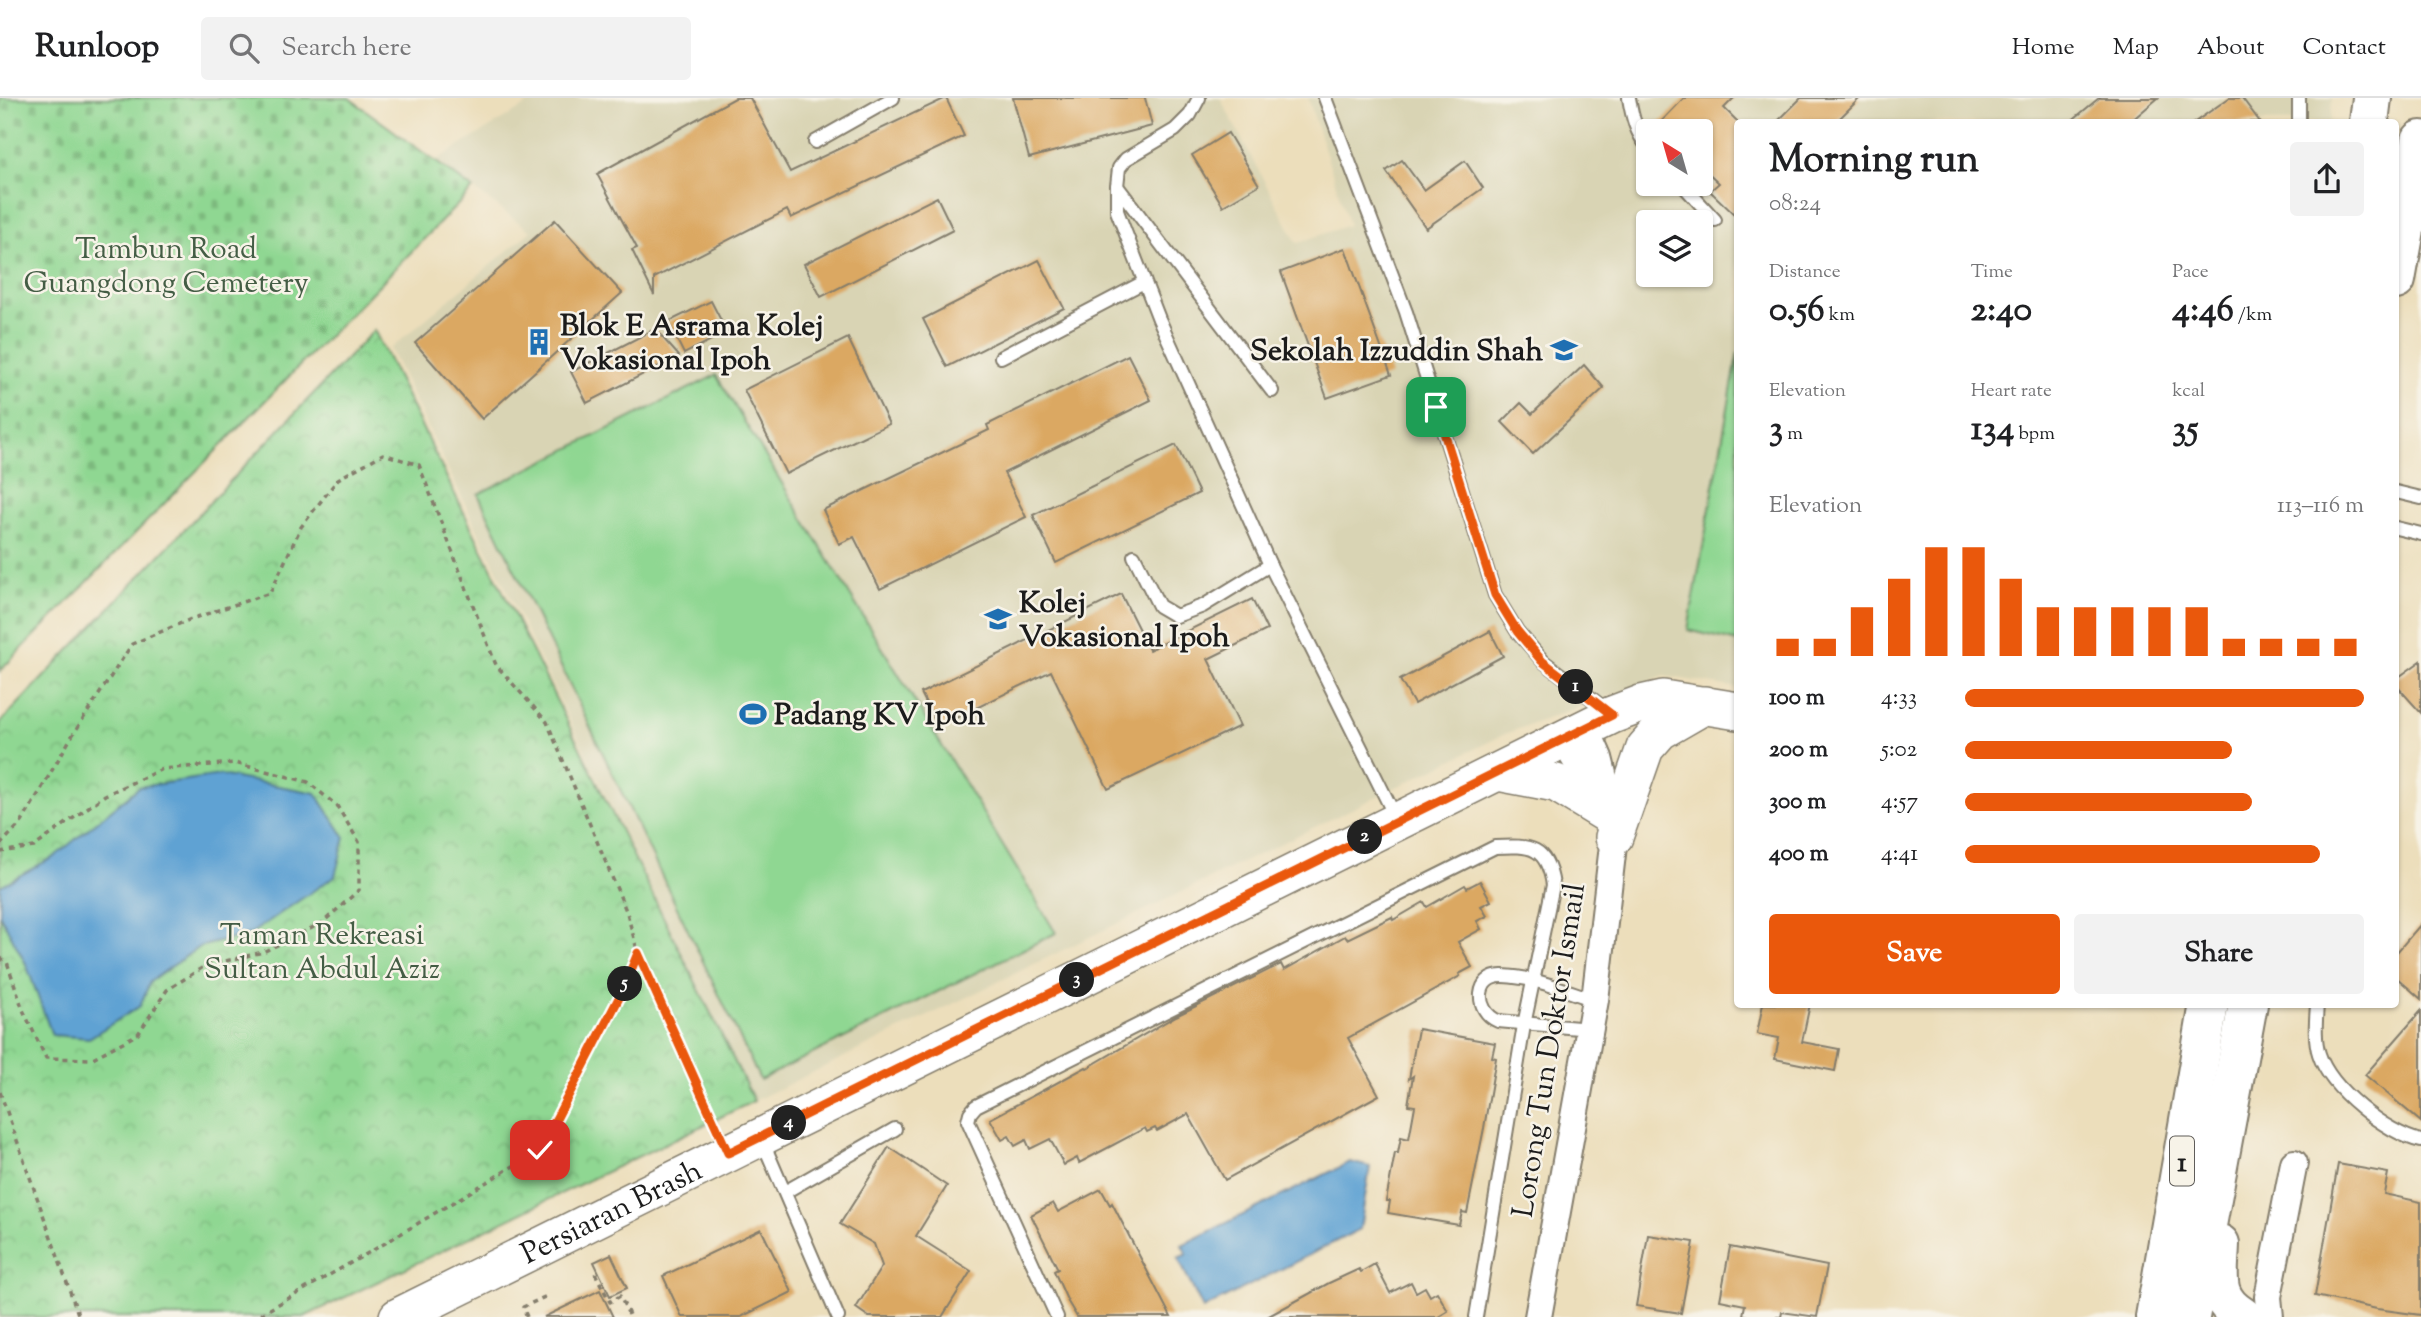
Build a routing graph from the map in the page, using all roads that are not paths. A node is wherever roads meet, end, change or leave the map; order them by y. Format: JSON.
{"nodes":[{"id":1,"x":893,"y":98,"type":"edge"},
{"id":2,"x":1199,"y":98,"type":"edge"},
{"id":3,"x":1325,"y":98,"type":"edge"},
{"id":4,"x":1629,"y":98,"type":"edge"},
{"id":5,"x":2299,"y":98,"type":"edge"},
{"id":6,"x":2372,"y":98,"type":"edge"},
{"id":7,"x":2299,"y":119,"type":"edge"},
{"id":8,"x":2369,"y":119,"type":"edge"},
{"id":9,"x":1636,"y":127,"type":"edge"},
{"id":10,"x":2421,"y":140,"type":"edge"},
{"id":11,"x":815,"y":142,"type":"dead end"},
{"id":12,"x":1117,"y":186,"type":"junction"},
{"id":13,"x":1693,"y":196,"type":"edge"},
{"id":14,"x":1715,"y":220,"type":"dead end"},
{"id":15,"x":2399,"y":263,"type":"edge"},
{"id":16,"x":1144,"y":282,"type":"junction"},
{"id":17,"x":1001,"y":357,"type":"dead end"},
{"id":18,"x":1272,"y":391,"type":"dead end"},
{"id":19,"x":2399,"y":493,"type":"edge"},
{"id":20,"x":2421,"y":498,"type":"edge"},
{"id":21,"x":2399,"y":529,"type":"edge"},
{"id":22,"x":2421,"y":534,"type":"edge"},
{"id":23,"x":1134,"y":556,"type":"dead end"},
{"id":24,"x":1270,"y":565,"type":"junction"},
{"id":25,"x":1721,"y":708,"type":"edge"},
{"id":26,"x":1587,"y":727,"type":"junction"},
{"id":27,"x":1498,"y":772,"type":"junction"},
{"id":28,"x":1609,"y":817,"type":"junction"},
{"id":29,"x":1397,"y":821,"type":"junction"},
{"id":30,"x":1534,"y":981,"type":"junction"},
{"id":31,"x":1595,"y":1000,"type":"junction"},
{"id":32,"x":2208,"y":1008,"type":"edge"},
{"id":33,"x":2247,"y":1008,"type":"edge"},
{"id":34,"x":2317,"y":1008,"type":"edge"},
{"id":35,"x":1524,"y":1025,"type":"junction"},
{"id":36,"x":1590,"y":1029,"type":"junction"},
{"id":37,"x":895,"y":1129,"type":"dead end"},
{"id":38,"x":761,"y":1137,"type":"junction"},
{"id":39,"x":2421,"y":1142,"type":"edge"},
{"id":40,"x":2294,"y":1164,"type":"dead end"},
{"id":41,"x":2215,"y":1179,"type":"junction"},
{"id":42,"x":785,"y":1192,"type":"junction"},
{"id":43,"x":1537,"y":1315,"type":"edge"},
{"id":44,"x":398,"y":1317,"type":"edge"},
{"id":45,"x":838,"y":1317,"type":"edge"},
{"id":46,"x":1057,"y":1317,"type":"edge"},
{"id":47,"x":1476,"y":1317,"type":"edge"},
{"id":48,"x":2155,"y":1317,"type":"edge"},
{"id":49,"x":2175,"y":1317,"type":"edge"},
{"id":50,"x":2190,"y":1317,"type":"edge"},
{"id":51,"x":2243,"y":1317,"type":"edge"},
{"id":52,"x":2270,"y":1317,"type":"edge"}],
"edges":[{"from":1,"to":11,"type":"lane"},
{"from":2,"to":12,"type":"lane"},
{"from":3,"to":26,"type":"lane"},
{"from":4,"to":9,"type":"lane"},
{"from":5,"to":7,"type":"lane"},
{"from":6,"to":8,"type":"main road"},
{"from":10,"to":15,"type":"main road"},
{"from":12,"to":16,"type":"lane"},
{"from":12,"to":18,"type":"lane"},
{"from":13,"to":14,"type":"lane"},
{"from":16,"to":17,"type":"lane"},
{"from":16,"to":24,"type":"lane"},
{"from":19,"to":20,"type":"lane"},
{"from":21,"to":22,"type":"lane"},
{"from":23,"to":24,"type":"lane"},
{"from":24,"to":29,"type":"lane"},
{"from":25,"to":26,"type":"street","name":"Persiaran Brash"},
{"from":25,"to":28,"type":"street"},
{"from":26,"to":27,"type":"street","name":"Persiaran Brash"},
{"from":26,"to":28,"type":"street"},
{"from":27,"to":28,"type":"street"},
{"from":27,"to":29,"type":"street","name":"Persiaran Brash"},
{"from":28,"to":31,"type":"street","name":"Lorong Tun Doktor Ismail"},
{"from":29,"to":38,"type":"street","name":"Persiaran Brash"},
{"from":30,"to":31,"type":"lane"},
{"from":30,"to":35,"type":"lane"},
{"from":30,"to":35,"type":"lane"},
{"from":30,"to":46,"type":"lane"},
{"from":31,"to":36,"type":"street","name":"Lorong Tun Doktor Ismail"},
{"from":32,"to":48,"type":"main road","number":"1"},
{"from":33,"to":41,"type":"main road","number":"1"},
{"from":34,"to":39,"type":"lane"},
{"from":35,"to":36,"type":"lane"},
{"from":35,"to":47,"type":"lane"},
{"from":36,"to":43,"type":"street","name":"Lorong Tun Doktor Ismail"},
{"from":37,"to":42,"type":"lane"},
{"from":38,"to":42,"type":"lane"},
{"from":38,"to":44,"type":"street","name":"Persiaran Brash"},
{"from":40,"to":52,"type":"street"},
{"from":41,"to":49,"type":"main road"},
{"from":41,"to":50,"type":"main road","number":"1"},
{"from":41,"to":51,"type":"main road"},
{"from":42,"to":45,"type":"lane"}]}
